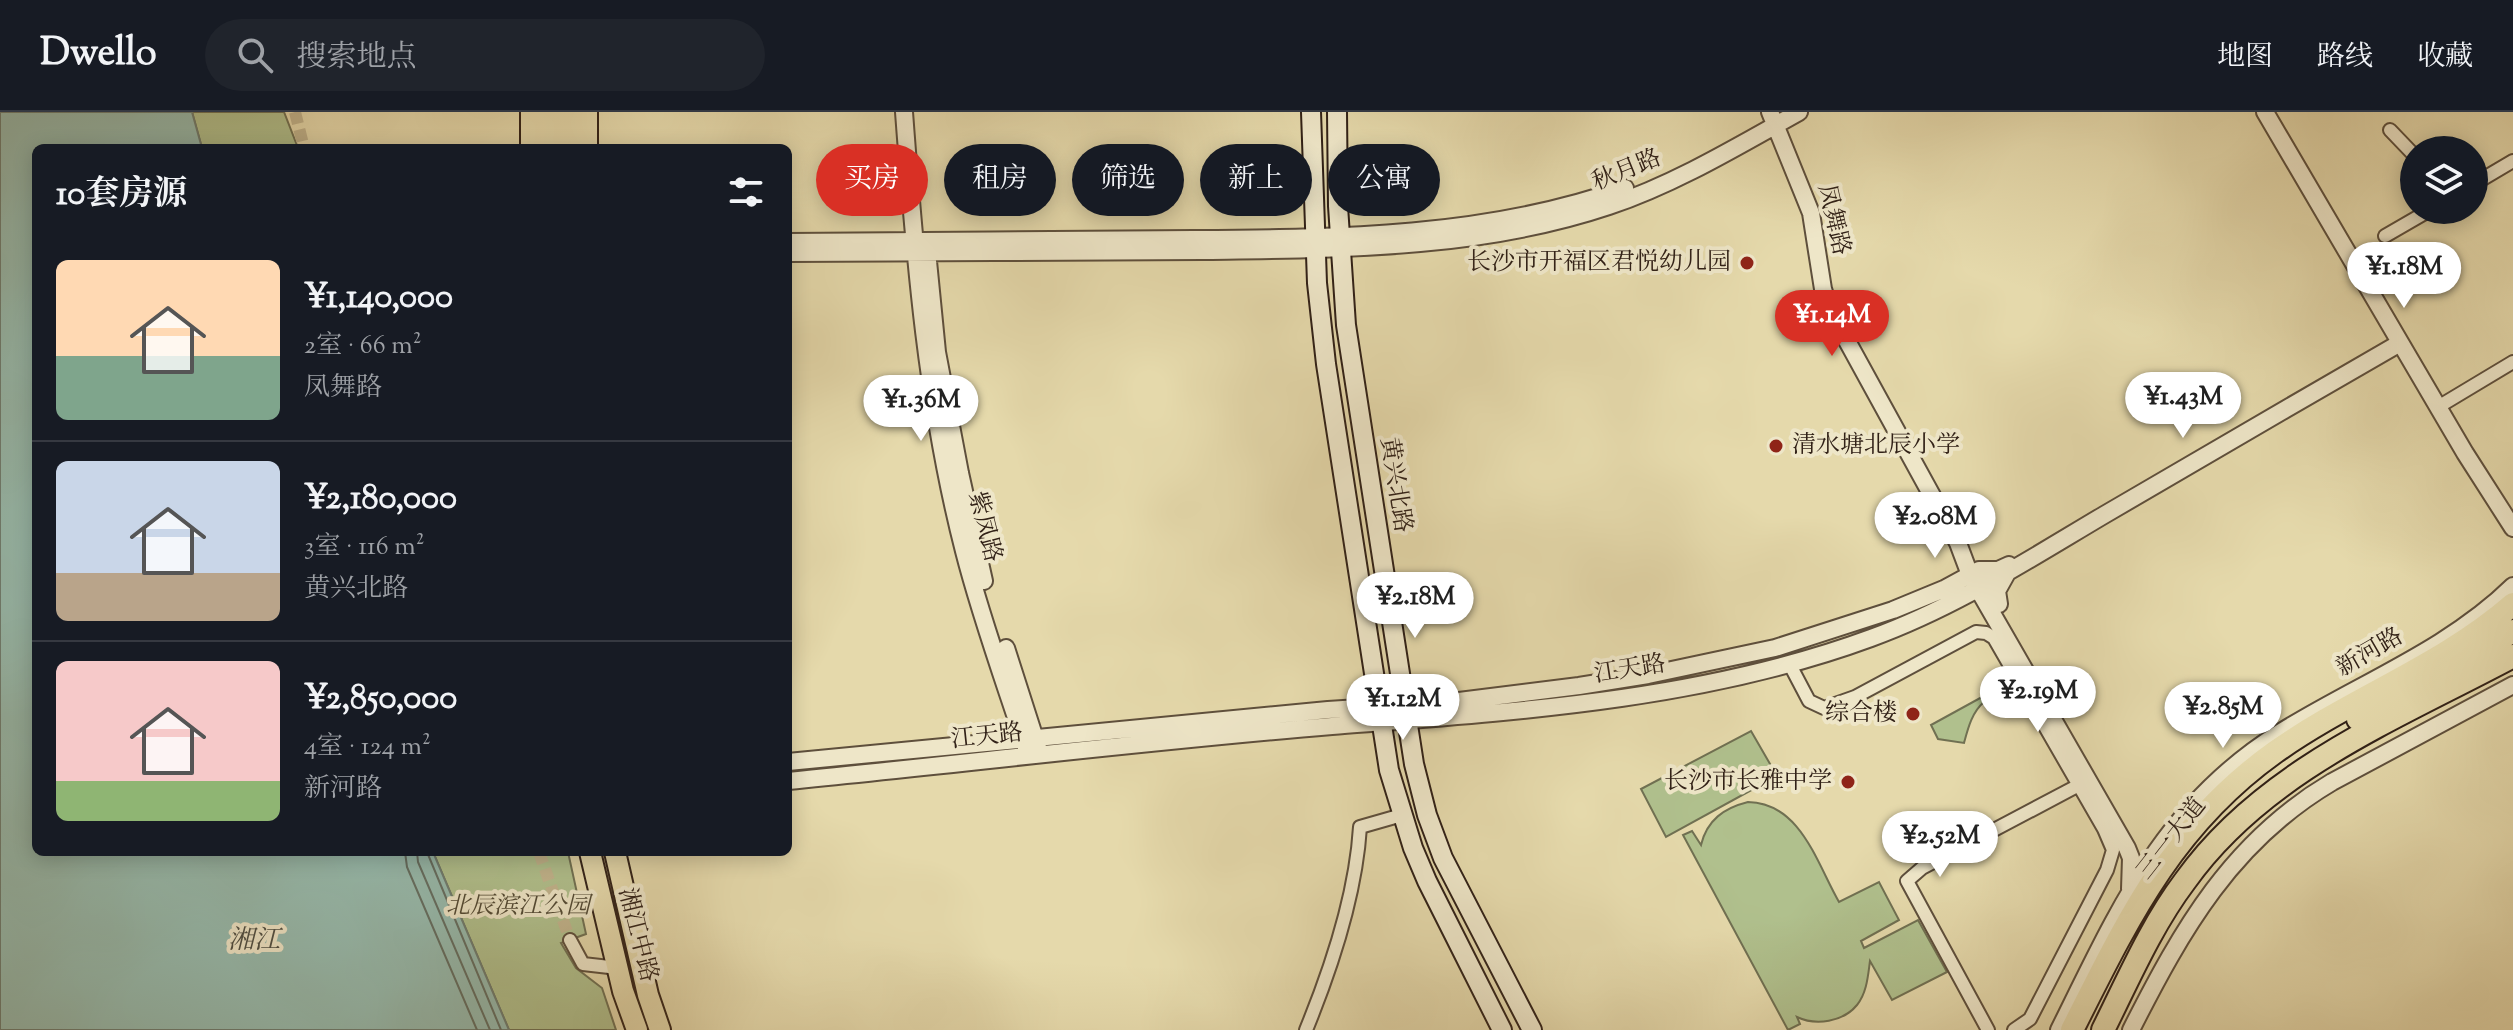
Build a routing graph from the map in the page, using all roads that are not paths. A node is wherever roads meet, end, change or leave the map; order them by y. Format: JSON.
{"nodes":[{"id":1,"x":531,"y":112,"type":"edge"},
{"id":2,"x":549,"y":112,"type":"edge"},
{"id":3,"x":568,"y":112,"type":"edge"},
{"id":4,"x":587,"y":112,"type":"edge"},
{"id":5,"x":904,"y":112,"type":"edge"},
{"id":6,"x":916,"y":112,"type":"edge"},
{"id":7,"x":1311,"y":112,"type":"edge"},
{"id":8,"x":1337,"y":112,"type":"edge"},
{"id":9,"x":1799,"y":112,"type":"edge"},
{"id":10,"x":2265,"y":112,"type":"edge"},
{"id":11,"x":1774,"y":116,"type":"edge"},
{"id":12,"x":2390,"y":130,"type":"dead end"},
{"id":13,"x":2400,"y":140,"type":"edge"},
{"id":14,"x":531,"y":144,"type":"edge"},
{"id":15,"x":549,"y":144,"type":"edge"},
{"id":16,"x":568,"y":144,"type":"edge"},
{"id":17,"x":587,"y":144,"type":"edge"},
{"id":18,"x":2513,"y":161,"type":"edge"},
{"id":19,"x":2488,"y":176,"type":"edge"},
{"id":20,"x":2406,"y":224,"type":"edge"},
{"id":21,"x":2385,"y":236,"type":"dead end"},
{"id":22,"x":792,"y":242,"type":"edge"},
{"id":23,"x":1340,"y":242,"type":"junction"},
{"id":24,"x":1315,"y":243,"type":"junction"},
{"id":25,"x":921,"y":246,"type":"junction"},
{"id":26,"x":792,"y":253,"type":"edge"},
{"id":27,"x":2399,"y":341,"type":"junction"},
{"id":28,"x":2513,"y":362,"type":"edge"},
{"id":29,"x":2438,"y":407,"type":"junction"},
{"id":30,"x":1949,"y":526,"type":"junction"},
{"id":31,"x":2513,"y":528,"type":"edge"},
{"id":32,"x":2007,"y":572,"type":"junction"},
{"id":33,"x":1979,"y":579,"type":"junction"},
{"id":34,"x":2513,"y":586,"type":"edge"},
{"id":35,"x":1927,"y":596,"type":"junction"},
{"id":36,"x":1999,"y":604,"type":"junction"},
{"id":37,"x":2513,"y":604,"type":"edge"},
{"id":38,"x":1938,"y":610,"type":"junction"},
{"id":39,"x":1998,"y":625,"type":"junction"},
{"id":40,"x":2513,"y":631,"type":"edge"},
{"id":41,"x":2513,"y":656,"type":"edge"},
{"id":42,"x":1789,"y":663,"type":"junction"},
{"id":43,"x":2513,"y":671,"type":"edge"},
{"id":44,"x":2513,"y":685,"type":"edge"},
{"id":45,"x":1405,"y":714,"type":"junction"},
{"id":46,"x":1379,"y":715,"type":"junction"},
{"id":47,"x":1029,"y":738,"type":"junction"},
{"id":48,"x":2279,"y":750,"type":"junction"},
{"id":49,"x":1035,"y":756,"type":"junction"},
{"id":50,"x":792,"y":762,"type":"edge"},
{"id":51,"x":792,"y":781,"type":"edge"},
{"id":52,"x":2307,"y":782,"type":"junction"},
{"id":53,"x":2079,"y":785,"type":"junction"},
{"id":54,"x":2256,"y":795,"type":"junction"},
{"id":55,"x":1402,"y":815,"type":"junction"},
{"id":56,"x":2215,"y":833,"type":"junction"},
{"id":57,"x":2166,"y":848,"type":"junction"},
{"id":58,"x":591,"y":856,"type":"edge"},
{"id":59,"x":616,"y":856,"type":"edge"},
{"id":60,"x":2202,"y":881,"type":"junction"},
{"id":61,"x":2130,"y":889,"type":"junction"},
{"id":62,"x":570,"y":940,"type":"tunnel mouth"},
{"id":63,"x":618,"y":968,"type":"junction"},
{"id":64,"x":2074,"y":1027,"type":"edge"},
{"id":65,"x":637,"y":1030,"type":"edge"},
{"id":66,"x":660,"y":1030,"type":"edge"},
{"id":67,"x":1306,"y":1030,"type":"edge"},
{"id":68,"x":1502,"y":1030,"type":"edge"},
{"id":69,"x":1532,"y":1030,"type":"edge"},
{"id":70,"x":1988,"y":1030,"type":"edge"},
{"id":71,"x":2014,"y":1030,"type":"edge"},
{"id":72,"x":2103,"y":1030,"type":"edge"},
{"id":73,"x":2118,"y":1030,"type":"edge"},
{"id":74,"x":2131,"y":1030,"type":"edge"}],
"edges":[{"from":1,"to":14,"type":"main road"},
{"from":2,"to":15,"type":"main road"},
{"from":3,"to":16,"type":"main road"},
{"from":4,"to":17,"type":"main road"},
{"from":5,"to":25,"type":"street","name":"紫凤路"},
{"from":6,"to":25,"type":"street","name":"紫凤路"},
{"from":7,"to":24,"type":"main road","name":"黄兴北路"},
{"from":8,"to":23,"type":"main road","name":"黄兴北路"},
{"from":9,"to":11,"type":"street","name":"秋月路"},
{"from":10,"to":27,"type":"street"},
{"from":11,"to":23,"type":"street","name":"秋月路"},
{"from":11,"to":30,"type":"street","name":"凤舞路"},
{"from":12,"to":13,"type":"street"},
{"from":18,"to":19,"type":"street"},
{"from":20,"to":21,"type":"street"},
{"from":22,"to":25,"type":"street","name":"秋月路"},
{"from":23,"to":24,"type":"street","name":"秋月路"},
{"from":23,"to":45,"type":"main road","name":"黄兴北路"},
{"from":24,"to":25,"type":"street","name":"秋月路"},
{"from":24,"to":46,"type":"main road","name":"黄兴北路"},
{"from":25,"to":26,"type":"street","name":"秋月路"},
{"from":25,"to":47,"type":"street","name":"紫凤路"},
{"from":27,"to":29,"type":"street"},
{"from":27,"to":32,"type":"street","name":"江天路"},
{"from":27,"to":33,"type":"street","name":"江天路"},
{"from":28,"to":29,"type":"street"},
{"from":29,"to":31,"type":"street"},
{"from":30,"to":33,"type":"street","name":"凤舞路"},
{"from":30,"to":35,"type":"street"},
{"from":32,"to":33,"type":"street","name":"江天路"},
{"from":32,"to":36,"type":"street"},
{"from":33,"to":35,"type":"street","name":"江天路"},
{"from":33,"to":36,"type":"street","name":"凤舞路"},
{"from":33,"to":38,"type":"street","name":"江天路"},
{"from":33,"to":39,"type":"street","name":"凤舞路"},
{"from":34,"to":57,"type":"street","name":"新河路"},
{"from":35,"to":45,"type":"street","name":"江天路"},
{"from":36,"to":57,"type":"street","name":"凤舞路"},
{"from":37,"to":48,"type":"highway"},
{"from":38,"to":39,"type":"street"},
{"from":38,"to":42,"type":"street","name":"江天路"},
{"from":39,"to":61,"type":"street","name":"凤舞路"},
{"from":40,"to":54,"type":"highway","name":"三一大道"},
{"from":41,"to":54,"type":"highway","name":"三一大道"},
{"from":42,"to":45,"type":"street","name":"江天路"},
{"from":42,"to":53,"type":"street"},
{"from":43,"to":52,"type":"highway"},
{"from":44,"to":74,"type":"street"},
{"from":45,"to":46,"type":"street","name":"江天路"},
{"from":45,"to":69,"type":"main road","name":"黄兴北路"},
{"from":46,"to":47,"type":"street","name":"江天路"},
{"from":46,"to":49,"type":"street","name":"江天路"},
{"from":46,"to":55,"type":"main road","name":"黄兴北路"},
{"from":47,"to":49,"type":"street","name":"紫凤路"},
{"from":47,"to":50,"type":"street","name":"江天路"},
{"from":48,"to":54,"type":"highway"},
{"from":48,"to":57,"type":"highway"},
{"from":49,"to":51,"type":"street","name":"江天路"},
{"from":52,"to":54,"type":"highway"},
{"from":52,"to":60,"type":"highway"},
{"from":53,"to":70,"type":"street"},
{"from":53,"to":71,"type":"street"},
{"from":54,"to":56,"type":"highway","name":"三一大道"},
{"from":55,"to":67,"type":"street"},
{"from":55,"to":68,"type":"main road","name":"黄兴北路"},
{"from":56,"to":57,"type":"highway"},
{"from":56,"to":60,"type":"highway"},
{"from":56,"to":64,"type":"highway","name":"三一大道"},
{"from":56,"to":72,"type":"highway","name":"三一大道"},
{"from":57,"to":61,"type":"street","name":"新河路"},
{"from":57,"to":64,"type":"highway"},
{"from":58,"to":63,"type":"main road","name":"湘江中路"},
{"from":59,"to":66,"type":"main road","name":"湘江中路"},
{"from":60,"to":73,"type":"highway"},
{"from":61,"to":64,"type":"street","name":"新河路"},
{"from":62,"to":63,"type":"street"},
{"from":63,"to":65,"type":"main road","name":"湘江中路"}]}
